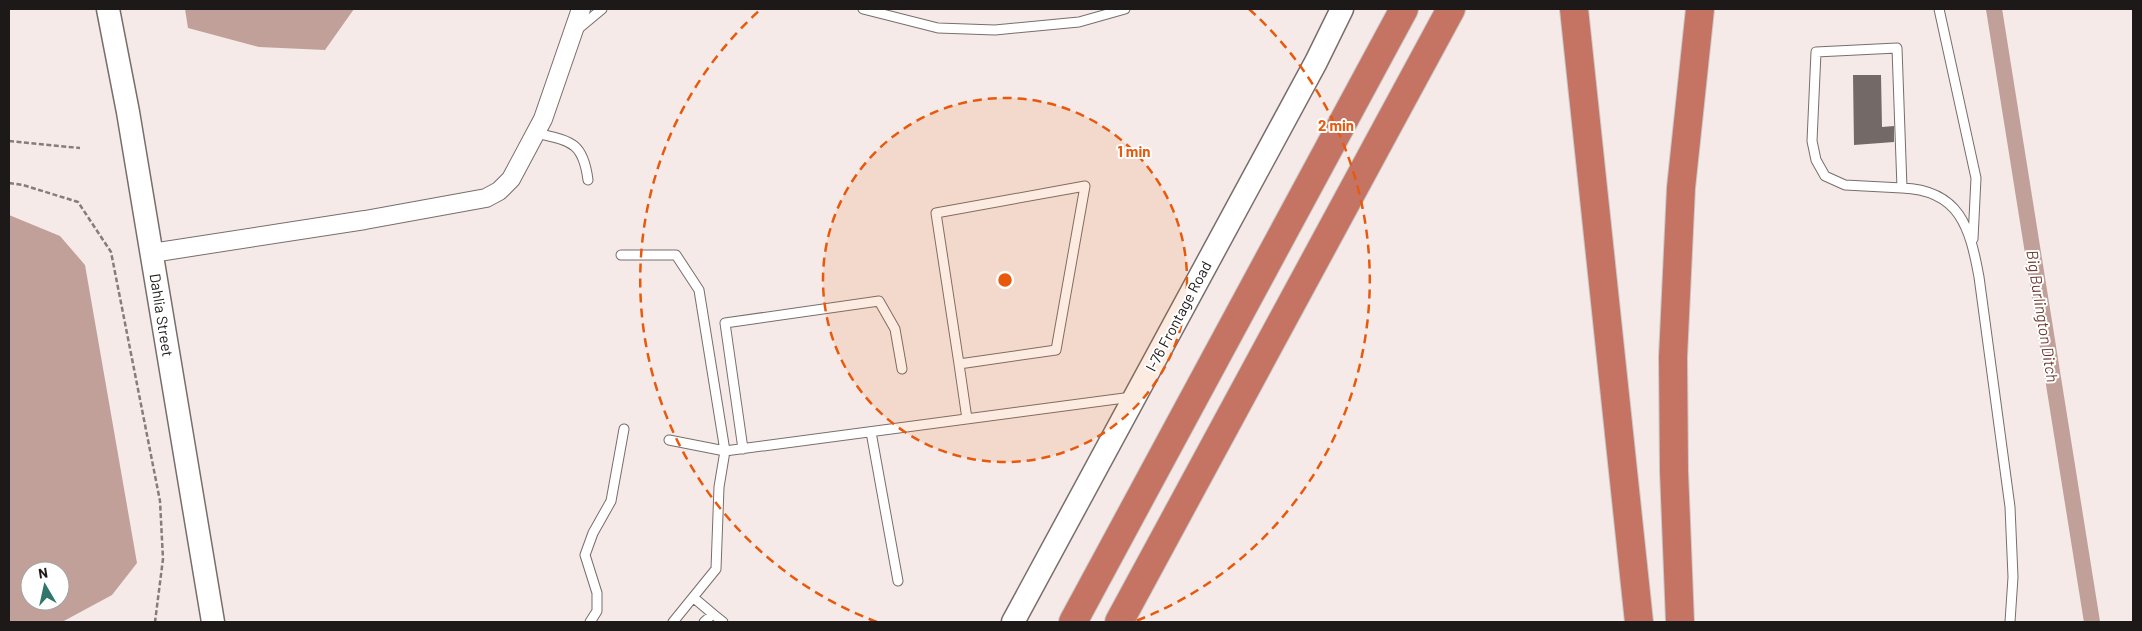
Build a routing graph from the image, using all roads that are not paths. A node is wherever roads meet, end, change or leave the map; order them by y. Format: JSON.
{"nodes":[{"id":1,"x":108,"y":9,"type":"edge"},
{"id":2,"x":581,"y":9,"type":"edge"},
{"id":3,"x":602,"y":9,"type":"edge"},
{"id":4,"x":863,"y":9,"type":"edge"},
{"id":5,"x":1126,"y":9,"type":"edge"},
{"id":6,"x":1342,"y":9,"type":"edge"},
{"id":7,"x":1404,"y":9,"type":"edge"},
{"id":8,"x":1451,"y":9,"type":"edge"},
{"id":9,"x":1574,"y":9,"type":"edge"},
{"id":10,"x":1700,"y":9,"type":"edge"},
{"id":11,"x":1939,"y":9,"type":"edge"},
{"id":12,"x":572,"y":34,"type":"junction"},
{"id":13,"x":536,"y":133,"type":"junction"},
{"id":14,"x":588,"y":180,"type":"dead end"},
{"id":15,"x":1902,"y":188,"type":"junction"},
{"id":16,"x":1973,"y":241,"type":"junction"},
{"id":17,"x":152,"y":253,"type":"junction"},
{"id":18,"x":621,"y":255,"type":"dead end"},
{"id":19,"x":959,"y":364,"type":"junction"},
{"id":20,"x":902,"y":369,"type":"dead end"},
{"id":21,"x":1134,"y":397,"type":"junction"},
{"id":22,"x":967,"y":419,"type":"junction"},
{"id":23,"x":624,"y":429,"type":"dead end"},
{"id":24,"x":871,"y":432,"type":"junction"},
{"id":25,"x":669,"y":440,"type":"dead end"},
{"id":26,"x":743,"y":449,"type":"junction"},
{"id":27,"x":725,"y":452,"type":"junction"},
{"id":28,"x":898,"y":581,"type":"dead end"},
{"id":29,"x":694,"y":598,"type":"junction"},
{"id":30,"x":713,"y":614,"type":"junction"},
{"id":31,"x":213,"y":622,"type":"edge"},
{"id":32,"x":590,"y":622,"type":"edge"},
{"id":33,"x":673,"y":622,"type":"edge"},
{"id":34,"x":704,"y":622,"type":"edge"},
{"id":35,"x":723,"y":622,"type":"edge"},
{"id":36,"x":1012,"y":622,"type":"edge"},
{"id":37,"x":1073,"y":622,"type":"edge"},
{"id":38,"x":1119,"y":622,"type":"edge"},
{"id":39,"x":1639,"y":622,"type":"edge"},
{"id":40,"x":1680,"y":622,"type":"edge"},
{"id":41,"x":2010,"y":622,"type":"edge"}],
"edges":[{"from":1,"to":17,"type":"street","name":"Dahlia Street"},
{"from":2,"to":12,"type":"street"},
{"from":3,"to":12,"type":"lane"},
{"from":4,"to":5,"type":"lane"},
{"from":6,"to":21,"type":"street","name":"I-76 Frontage Road"},
{"from":7,"to":37,"type":"highway"},
{"from":8,"to":38,"type":"highway"},
{"from":9,"to":39,"type":"highway"},
{"from":10,"to":40,"type":"highway"},
{"from":11,"to":16,"type":"lane"},
{"from":12,"to":13,"type":"street"},
{"from":13,"to":14,"type":"lane"},
{"from":13,"to":17,"type":"street"},
{"from":15,"to":15,"type":"lane"},
{"from":15,"to":16,"type":"lane"},
{"from":16,"to":41,"type":"lane"},
{"from":17,"to":31,"type":"street","name":"Dahlia Street"},
{"from":18,"to":27,"type":"lane"},
{"from":19,"to":19,"type":"lane"},
{"from":19,"to":22,"type":"lane"},
{"from":20,"to":26,"type":"lane"},
{"from":21,"to":22,"type":"lane"},
{"from":21,"to":36,"type":"street","name":"I-76 Frontage Road"},
{"from":22,"to":24,"type":"lane"},
{"from":23,"to":32,"type":"lane"},
{"from":24,"to":26,"type":"lane"},
{"from":24,"to":28,"type":"lane"},
{"from":25,"to":27,"type":"lane"},
{"from":26,"to":27,"type":"lane"},
{"from":27,"to":29,"type":"lane"},
{"from":29,"to":30,"type":"lane"},
{"from":29,"to":33,"type":"lane"},
{"from":30,"to":34,"type":"lane"},
{"from":30,"to":35,"type":"lane"}]}
